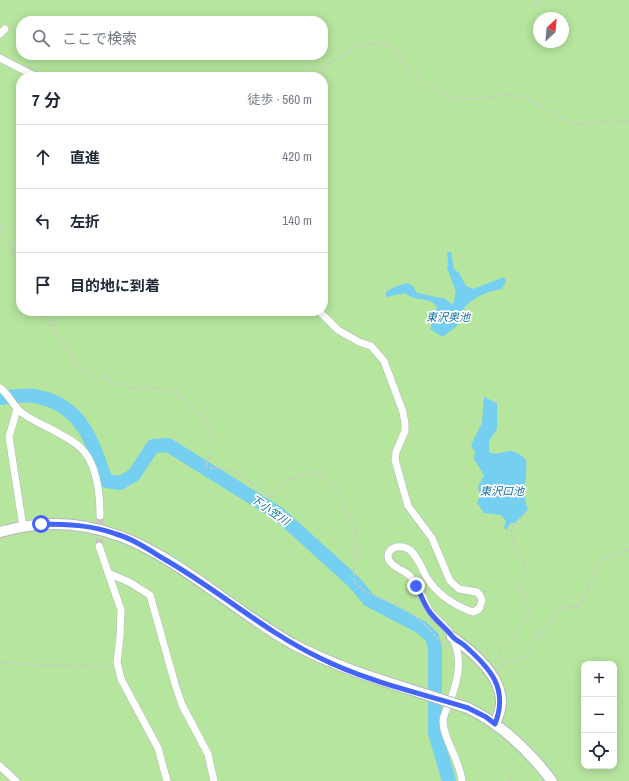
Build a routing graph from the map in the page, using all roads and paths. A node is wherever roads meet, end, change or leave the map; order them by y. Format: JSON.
{"nodes":[{"id":1,"x":536,"y":0,"type":"edge"},
{"id":2,"x":540,"y":9,"type":"dead end"},
{"id":3,"x":0,"y":58,"type":"edge"},
{"id":4,"x":27,"y":72,"type":"edge"},
{"id":5,"x":309,"y":72,"type":"edge"},
{"id":6,"x":629,"y":122,"type":"edge"},
{"id":7,"x":0,"y":226,"type":"edge"},
{"id":8,"x":16,"y":256,"type":"edge"},
{"id":9,"x":45,"y":316,"type":"edge"},
{"id":10,"x":324,"y":316,"type":"edge"},
{"id":11,"x":0,"y":388,"type":"edge"},
{"id":12,"x":17,"y":409,"type":"junction"},
{"id":13,"x":528,"y":510,"type":"dead end"},
{"id":14,"x":100,"y":516,"type":"tunnel mouth"},
{"id":15,"x":23,"y":527,"type":"junction"},
{"id":16,"x":0,"y":532,"type":"edge"},
{"id":17,"x":99,"y":546,"type":"tunnel mouth"},
{"id":18,"x":629,"y":549,"type":"edge"},
{"id":19,"x":108,"y":573,"type":"junction"},
{"id":20,"x":452,"y":637,"type":"junction"},
{"id":21,"x":448,"y":649,"type":"dead end"},
{"id":22,"x":0,"y":663,"type":"edge"},
{"id":23,"x":494,"y":664,"type":"dead end"},
{"id":24,"x":118,"y":667,"type":"junction"},
{"id":25,"x":491,"y":670,"type":"dead end"},
{"id":26,"x":495,"y":724,"type":"junction"},
{"id":27,"x":0,"y":766,"type":"edge"},
{"id":28,"x":514,"y":774,"type":"dead end"},
{"id":29,"x":16,"y":781,"type":"edge"},
{"id":30,"x":167,"y":781,"type":"edge"},
{"id":31,"x":214,"y":781,"type":"edge"},
{"id":32,"x":462,"y":781,"type":"edge"},
{"id":33,"x":510,"y":781,"type":"edge"},
{"id":34,"x":552,"y":781,"type":"edge"}],
"edges":[{"from":1,"to":2,"type":"path"},
{"from":3,"to":4,"type":"street"},
{"from":5,"to":6,"type":"path"},
{"from":7,"to":8,"type":"path"},
{"from":9,"to":21,"type":"path"},
{"from":10,"to":20,"type":"street"},
{"from":11,"to":12,"type":"street"},
{"from":12,"to":14,"type":"street"},
{"from":12,"to":15,"type":"street"},
{"from":13,"to":23,"type":"path"},
{"from":15,"to":16,"type":"street"},
{"from":15,"to":26,"type":"street","bridge":true},
{"from":17,"to":19,"type":"street"},
{"from":18,"to":25,"type":"path"},
{"from":19,"to":24,"type":"street"},
{"from":19,"to":31,"type":"street"},
{"from":20,"to":26,"type":"street"},
{"from":20,"to":32,"type":"street"},
{"from":22,"to":24,"type":"path"},
{"from":24,"to":30,"type":"street"},
{"from":26,"to":34,"type":"street"},
{"from":27,"to":29,"type":"street"},
{"from":28,"to":33,"type":"path"}]}
